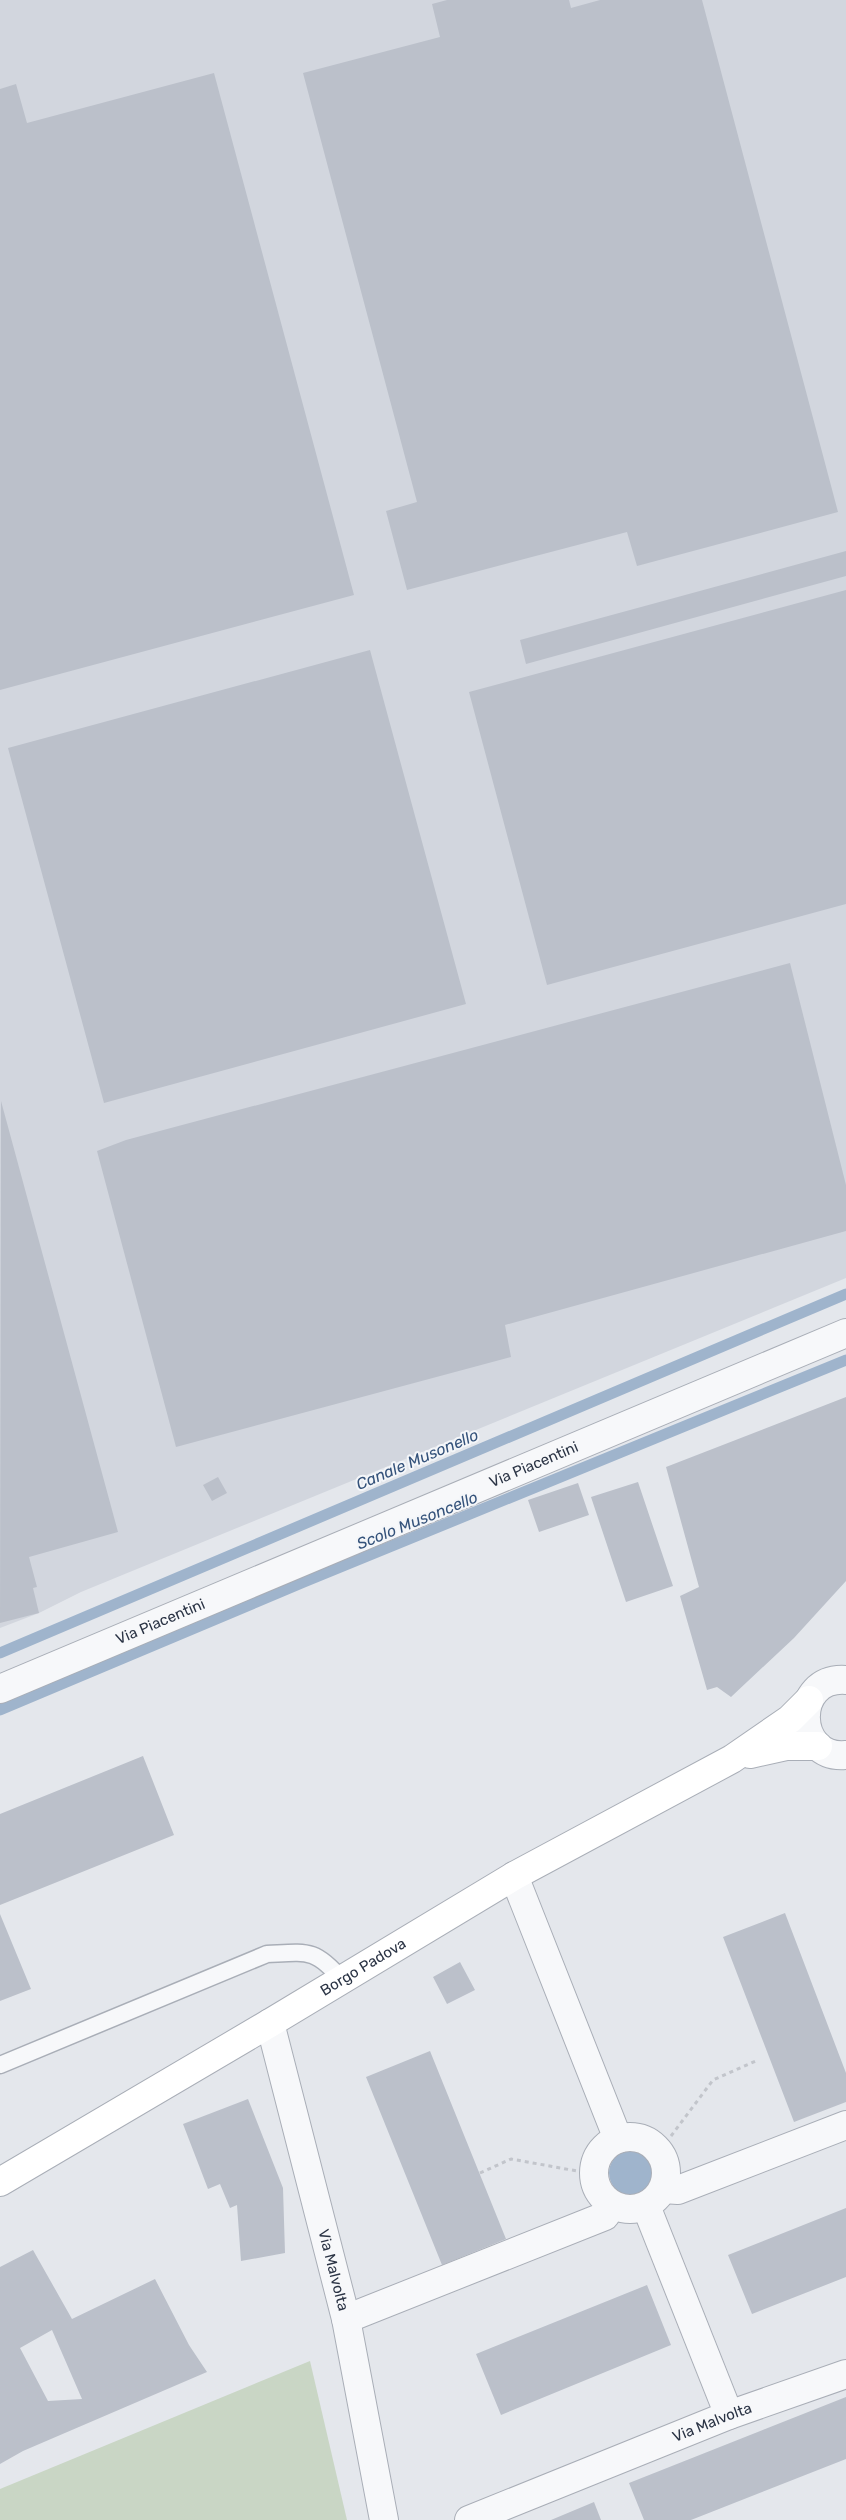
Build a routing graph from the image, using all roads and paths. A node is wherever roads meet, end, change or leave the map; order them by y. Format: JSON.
{"nodes":[{"id":1,"x":846,"y":1333,"type":"edge"},
{"id":2,"x":841,"y":1677,"type":"edge"},
{"id":3,"x":0,"y":1689,"type":"edge"},
{"id":4,"x":809,"y":1700,"type":"junction"},
{"id":5,"x":838,"y":1753,"type":"edge"},
{"id":6,"x":732,"y":1759,"type":"junction"},
{"id":7,"x":514,"y":1876,"type":"junction"},
{"id":8,"x":342,"y":1980,"type":"junction"},
{"id":9,"x":270,"y":2023,"type":"junction"},
{"id":10,"x":758,"y":2060,"type":"dead end"},
{"id":11,"x":0,"y":2065,"type":"edge"},
{"id":12,"x":846,"y":2125,"type":"edge"},
{"id":13,"x":672,"y":2136,"type":"dead end"},
{"id":14,"x":618,"y":2139,"type":"junction"},
{"id":15,"x":577,"y":2170,"type":"dead end"},
{"id":16,"x":480,"y":2173,"type":"dead end"},
{"id":17,"x":0,"y":2182,"type":"edge"},
{"id":18,"x":654,"y":2197,"type":"junction"},
{"id":19,"x":612,"y":2205,"type":"junction"},
{"id":20,"x":346,"y":2319,"type":"junction"},
{"id":21,"x":846,"y":2374,"type":"edge"},
{"id":22,"x":730,"y":2415,"type":"junction"},
{"id":23,"x":384,"y":2520,"type":"edge"},
{"id":24,"x":469,"y":2520,"type":"edge"}],
"edges":[{"from":1,"to":3,"type":"street","name":"Via Piacentini"},
{"from":2,"to":4,"type":"street"},
{"from":4,"to":5,"type":"street"},
{"from":4,"to":6,"type":"main road","name":"Borgo Padova"},
{"from":5,"to":6,"type":"main road","name":"Borgo Padova"},
{"from":6,"to":7,"type":"main road","name":"Borgo Padova"},
{"from":7,"to":8,"type":"main road","name":"Borgo Padova"},
{"from":7,"to":14,"type":"street"},
{"from":8,"to":9,"type":"main road","name":"Borgo Padova"},
{"from":8,"to":11,"type":"lane"},
{"from":9,"to":17,"type":"main road","name":"Borgo Padova"},
{"from":9,"to":20,"type":"street","name":"Via Malvolta"},
{"from":10,"to":13,"type":"path"},
{"from":12,"to":18,"type":"street"},
{"from":14,"to":18,"type":"street"},
{"from":14,"to":19,"type":"street"},
{"from":15,"to":16,"type":"path"},
{"from":18,"to":19,"type":"street"},
{"from":18,"to":22,"type":"street"},
{"from":19,"to":20,"type":"street"},
{"from":20,"to":23,"type":"street","name":"Via Malvolta"},
{"from":21,"to":22,"type":"street","name":"Via Malvolta"},
{"from":22,"to":24,"type":"street","name":"Via Malvolta"}]}
